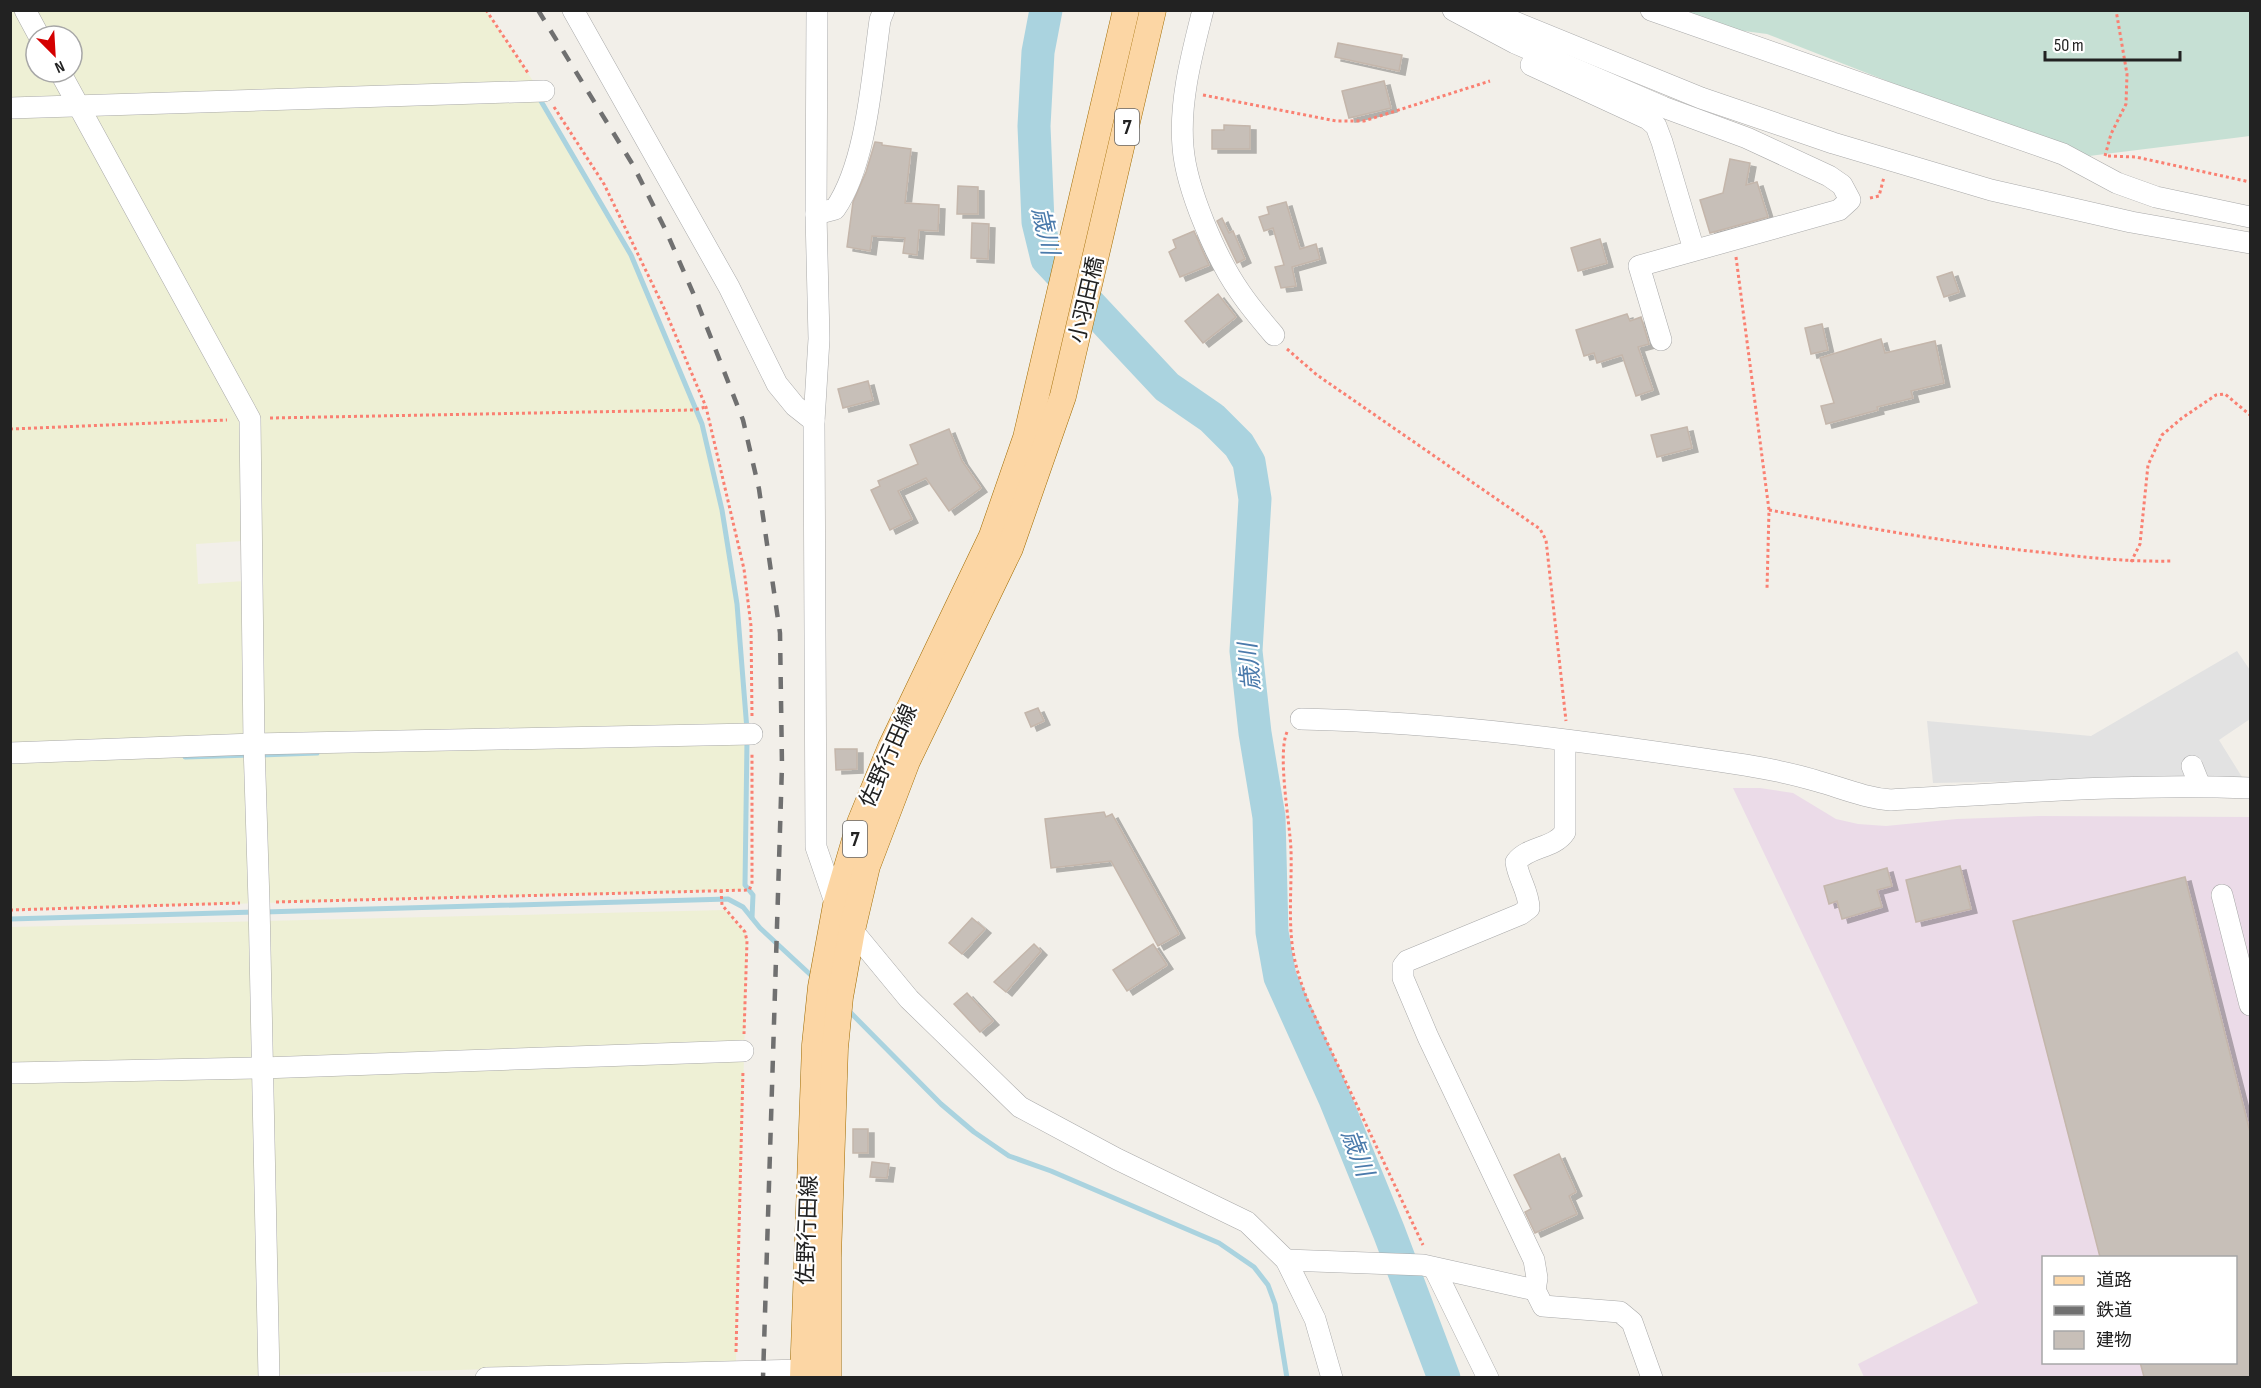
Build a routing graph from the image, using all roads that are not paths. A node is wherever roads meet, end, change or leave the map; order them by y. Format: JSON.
{"nodes":[{"id":1,"x":25,"y":10,"type":"edge"},
{"id":2,"x":573,"y":10,"type":"edge"},
{"id":3,"x":817,"y":10,"type":"edge"},
{"id":4,"x":884,"y":10,"type":"edge"},
{"id":5,"x":1126,"y":10,"type":"edge"},
{"id":6,"x":1153,"y":10,"type":"edge"},
{"id":7,"x":1203,"y":10,"type":"edge"},
{"id":8,"x":1453,"y":10,"type":"edge"},
{"id":9,"x":1485,"y":10,"type":"edge"},
{"id":10,"x":1651,"y":10,"type":"edge"},
{"id":11,"x":33,"y":24,"type":"edge"},
{"id":12,"x":1515,"y":43,"type":"junction"},
{"id":13,"x":67,"y":84,"type":"edge"},
{"id":14,"x":544,"y":91,"type":"road end"},
{"id":15,"x":80,"y":106,"type":"junction"},
{"id":16,"x":10,"y":108,"type":"edge"},
{"id":17,"x":816,"y":214,"type":"junction"},
{"id":18,"x":2250,"y":217,"type":"edge"},
{"id":19,"x":2250,"y":243,"type":"edge"},
{"id":20,"x":1694,"y":250,"type":"junction"},
{"id":21,"x":1051,"y":334,"type":"joint"},
{"id":22,"x":1274,"y":335,"type":"road end"},
{"id":23,"x":1661,"y":340,"type":"dead end"},
{"id":24,"x":1073,"y":356,"type":"joint"},
{"id":25,"x":814,"y":421,"type":"junction"},
{"id":26,"x":1301,"y":719,"type":"road end"},
{"id":27,"x":752,"y":734,"type":"road end"},
{"id":28,"x":1565,"y":741,"type":"junction"},
{"id":29,"x":254,"y":744,"type":"junction"},
{"id":30,"x":10,"y":753,"type":"edge"},
{"id":31,"x":2192,"y":766,"type":"dead end"},
{"id":32,"x":2200,"y":786,"type":"junction"},
{"id":33,"x":2250,"y":788,"type":"edge"},
{"id":34,"x":2222,"y":895,"type":"dead end"},
{"id":35,"x":836,"y":905,"type":"junction"},
{"id":36,"x":852,"y":930,"type":"junction"},
{"id":37,"x":2250,"y":1005,"type":"edge"},
{"id":38,"x":743,"y":1051,"type":"road end"},
{"id":39,"x":262,"y":1068,"type":"junction"},
{"id":40,"x":10,"y":1073,"type":"edge"},
{"id":41,"x":1286,"y":1260,"type":"junction"},
{"id":42,"x":1428,"y":1267,"type":"junction"},
{"id":43,"x":1535,"y":1290,"type":"junction"},
{"id":44,"x":803,"y":1373,"type":"edge"},
{"id":45,"x":269,"y":1377,"type":"edge"},
{"id":46,"x":486,"y":1377,"type":"edge"},
{"id":47,"x":828,"y":1377,"type":"edge"},
{"id":48,"x":1332,"y":1377,"type":"edge"},
{"id":49,"x":1488,"y":1377,"type":"edge"},
{"id":50,"x":1652,"y":1377,"type":"edge"}],
"edges":[{"from":1,"to":11,"type":"street"},
{"from":2,"to":25,"type":"street"},
{"from":3,"to":17,"type":"street"},
{"from":4,"to":17,"type":"street"},
{"from":5,"to":21,"type":"main road","name":"小羽田橋","number":"7"},
{"from":6,"to":24,"type":"main road","name":"小羽田橋","number":"7"},
{"from":7,"to":22,"type":"street"},
{"from":8,"to":12,"type":"street"},
{"from":9,"to":19,"type":"street"},
{"from":10,"to":18,"type":"street"},
{"from":12,"to":20,"type":"street"},
{"from":12,"to":20,"type":"street"},
{"from":13,"to":15,"type":"street"},
{"from":14,"to":15,"type":"street"},
{"from":15,"to":16,"type":"street"},
{"from":15,"to":29,"type":"street"},
{"from":17,"to":25,"type":"street"},
{"from":20,"to":23,"type":"street"},
{"from":21,"to":35,"type":"main road","name":"佐野行田線","number":"7"},
{"from":24,"to":36,"type":"main road","name":"佐野行田線","number":"7"},
{"from":25,"to":35,"type":"street"},
{"from":26,"to":28,"type":"street"},
{"from":27,"to":29,"type":"street"},
{"from":28,"to":32,"type":"street"},
{"from":28,"to":43,"type":"street"},
{"from":29,"to":30,"type":"street"},
{"from":29,"to":39,"type":"street"},
{"from":31,"to":32,"type":"street"},
{"from":32,"to":33,"type":"street"},
{"from":34,"to":37,"type":"street"},
{"from":35,"to":36,"type":"street"},
{"from":35,"to":44,"type":"main road","name":"佐野行田線","number":"7"},
{"from":36,"to":41,"type":"street"},
{"from":36,"to":47,"type":"main road","name":"佐野行田線","number":"7"},
{"from":38,"to":39,"type":"street"},
{"from":39,"to":40,"type":"street"},
{"from":39,"to":45,"type":"street"},
{"from":41,"to":42,"type":"street"},
{"from":41,"to":48,"type":"street"},
{"from":42,"to":43,"type":"street"},
{"from":42,"to":49,"type":"street"},
{"from":43,"to":50,"type":"street"},
{"from":44,"to":46,"type":"street"}]}
